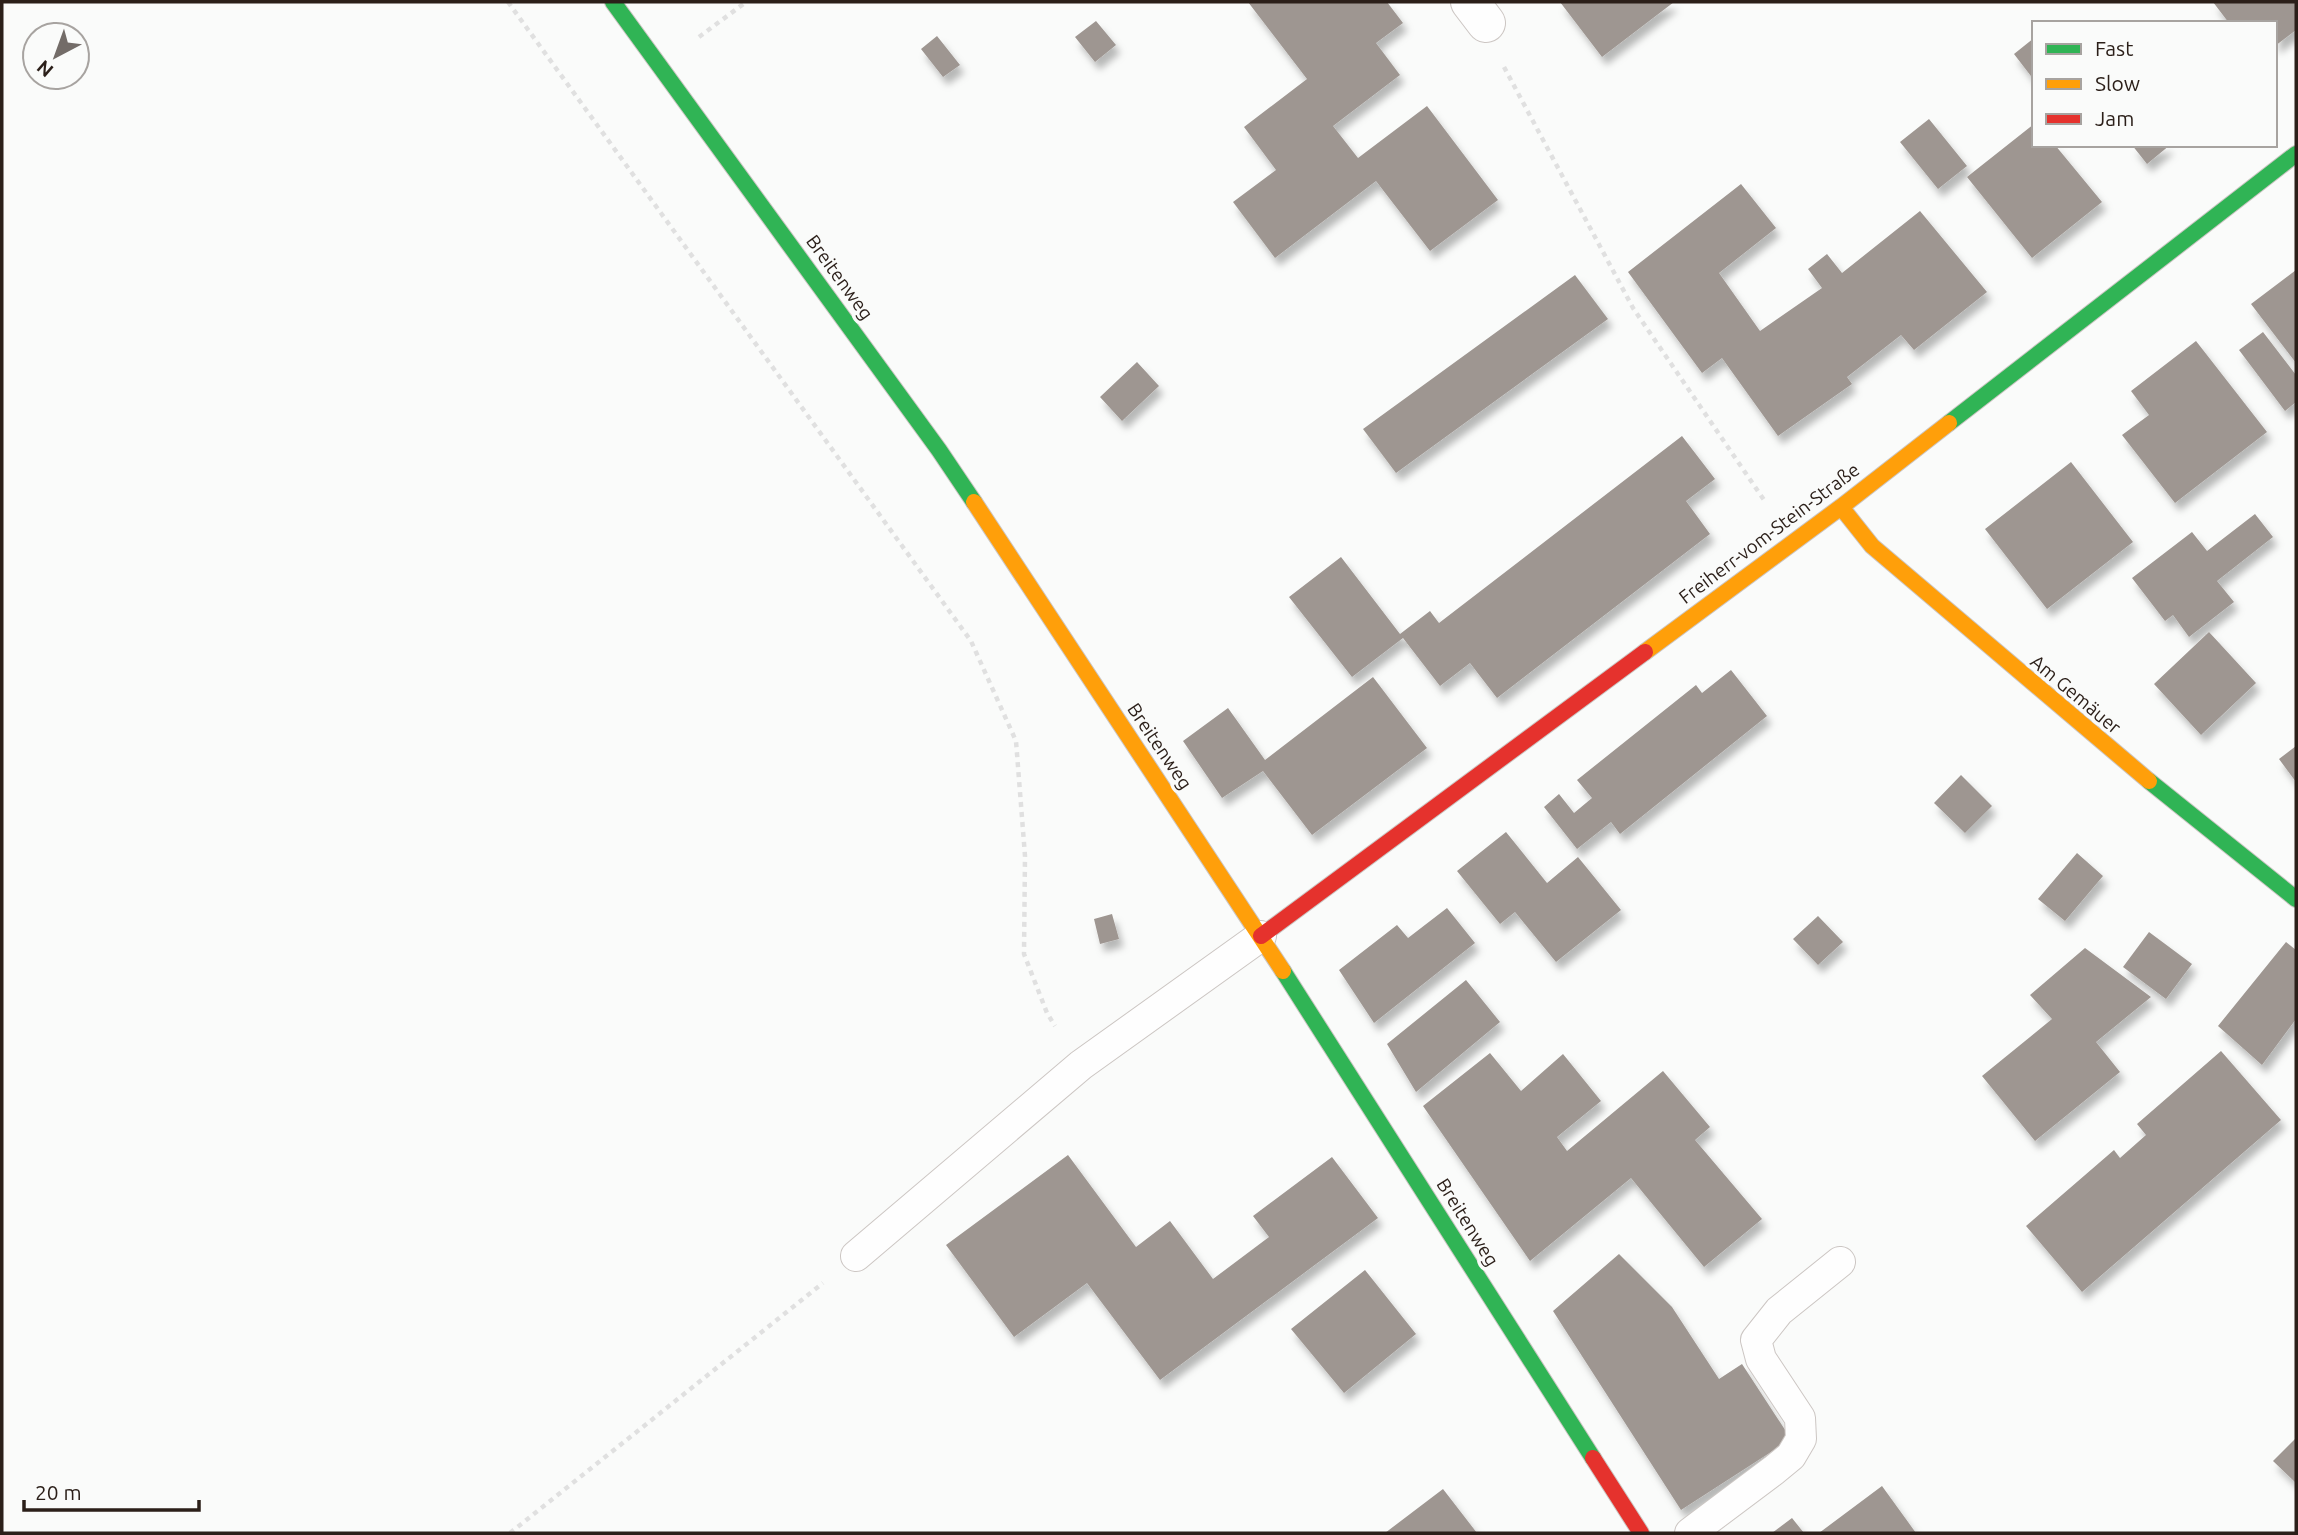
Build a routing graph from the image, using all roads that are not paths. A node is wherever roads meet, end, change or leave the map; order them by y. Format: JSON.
{"nodes":[{"id":1,"x":613,"y":2,"type":"edge"},
{"id":2,"x":2296,"y":155,"type":"edge"},
{"id":3,"x":1841,"y":507,"type":"junction"},
{"id":4,"x":2296,"y":899,"type":"edge"},
{"id":5,"x":1261,"y":936,"type":"junction"},
{"id":6,"x":856,"y":1256,"type":"road end"},
{"id":7,"x":1840,"y":1262,"type":"dead end"},
{"id":8,"x":1642,"y":1533,"type":"edge"},
{"id":9,"x":1690,"y":1533,"type":"edge"}],
"edges":[{"from":1,"to":5,"type":"street","name":"Breitenweg"},
{"from":2,"to":3,"type":"street","name":"Freiherr-vom-Stein-Straße"},
{"from":3,"to":4,"type":"street","name":"Am Gemäuer"},
{"from":3,"to":5,"type":"street","name":"Freiherr-vom-Stein-Straße"},
{"from":5,"to":6,"type":"lane"},
{"from":5,"to":8,"type":"street","name":"Breitenweg"},
{"from":7,"to":9,"type":"lane"}]}
